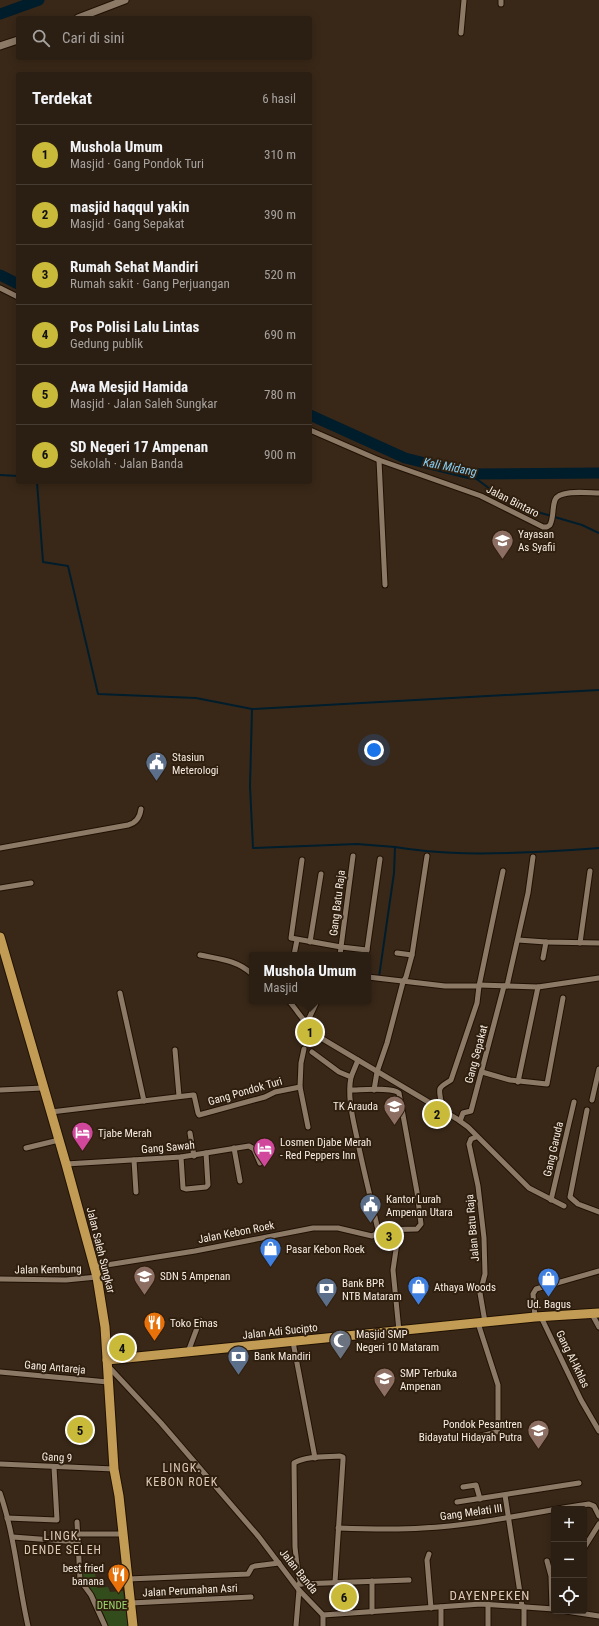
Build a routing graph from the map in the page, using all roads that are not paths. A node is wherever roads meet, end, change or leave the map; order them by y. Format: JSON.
{"nodes":[{"id":1,"x":126,"y":0,"type":"edge"},
{"id":2,"x":464,"y":0,"type":"edge"},
{"id":3,"x":83,"y":16,"type":"edge"},
{"id":4,"x":461,"y":33,"type":"dead end"},
{"id":5,"x":16,"y":41,"type":"edge"},
{"id":6,"x":0,"y":46,"type":"edge"},
{"id":7,"x":0,"y":288,"type":"edge"},
{"id":8,"x":16,"y":296,"type":"edge"},
{"id":9,"x":312,"y":431,"type":"edge"},
{"id":10,"x":379,"y":460,"type":"junction"},
{"id":11,"x":599,"y":493,"type":"edge"},
{"id":12,"x":386,"y":585,"type":"dead end"},
{"id":13,"x":141,"y":809,"type":"dead end"},
{"id":14,"x":0,"y":848,"type":"edge"},
{"id":15,"x":353,"y":856,"type":"dead end"},
{"id":16,"x":427,"y":856,"type":"dead end"},
{"id":17,"x":533,"y":857,"type":"dead end"},
{"id":18,"x":380,"y":859,"type":"dead end"},
{"id":19,"x":302,"y":860,"type":"dead end"},
{"id":20,"x":503,"y":871,"type":"dead end"},
{"id":21,"x":590,"y":871,"type":"dead end"},
{"id":22,"x":321,"y":874,"type":"dead end"},
{"id":23,"x":31,"y":883,"type":"dead end"},
{"id":24,"x":0,"y":888,"type":"edge"},
{"id":25,"x":0,"y":937,"type":"edge"},
{"id":26,"x":297,"y":940,"type":"junction"},
{"id":27,"x":518,"y":940,"type":"junction"},
{"id":28,"x":310,"y":942,"type":"junction"},
{"id":29,"x":546,"y":942,"type":"junction"},
{"id":30,"x":580,"y":943,"type":"junction"},
{"id":31,"x":599,"y":943,"type":"edge"},
{"id":32,"x":341,"y":947,"type":"junction"},
{"id":33,"x":295,"y":952,"type":"edge"},
{"id":34,"x":340,"y":952,"type":"edge"},
{"id":35,"x":363,"y":952,"type":"edge"},
{"id":36,"x":367,"y":952,"type":"edge"},
{"id":37,"x":2,"y":953,"type":"edge"},
{"id":38,"x":397,"y":953,"type":"dead end"},
{"id":39,"x":412,"y":955,"type":"junction"},
{"id":40,"x":200,"y":956,"type":"dead end"},
{"id":41,"x":543,"y":958,"type":"dead end"},
{"id":42,"x":249,"y":971,"type":"edge"},
{"id":43,"x":371,"y":977,"type":"edge"},
{"id":44,"x":599,"y":978,"type":"edge"},
{"id":45,"x":405,"y":980,"type":"junction"},
{"id":46,"x":479,"y":986,"type":"junction"},
{"id":47,"x":505,"y":986,"type":"junction"},
{"id":48,"x":538,"y":987,"type":"junction"},
{"id":49,"x":120,"y":993,"type":"dead end"},
{"id":50,"x":563,"y":998,"type":"dead end"},
{"id":51,"x":291,"y":1004,"type":"edge"},
{"id":52,"x":316,"y":1004,"type":"edge"},
{"id":53,"x":306,"y":1025,"type":"junction"},
{"id":54,"x":304,"y":1049,"type":"dead end"},
{"id":55,"x":175,"y":1050,"type":"dead end"},
{"id":56,"x":312,"y":1052,"type":"dead end"},
{"id":57,"x":358,"y":1060,"type":"junction"},
{"id":58,"x":599,"y":1069,"type":"edge"},
{"id":59,"x":377,"y":1072,"type":"junction"},
{"id":60,"x":482,"y":1072,"type":"junction"},
{"id":61,"x":351,"y":1077,"type":"junction"},
{"id":62,"x":518,"y":1082,"type":"junction"},
{"id":63,"x":300,"y":1087,"type":"junction"},
{"id":64,"x":43,"y":1088,"type":"junction"},
{"id":65,"x":0,"y":1090,"type":"edge"},
{"id":66,"x":350,"y":1090,"type":"junction"},
{"id":67,"x":374,"y":1090,"type":"junction"},
{"id":68,"x":179,"y":1096,"type":"junction"},
{"id":69,"x":592,"y":1100,"type":"dead end"},
{"id":70,"x":144,"y":1101,"type":"junction"},
{"id":71,"x":574,"y":1102,"type":"dead end"},
{"id":72,"x":438,"y":1106,"type":"junction"},
{"id":73,"x":587,"y":1110,"type":"dead end"},
{"id":74,"x":51,"y":1112,"type":"junction"},
{"id":75,"x":460,"y":1121,"type":"junction"},
{"id":76,"x":308,"y":1127,"type":"dead end"},
{"id":77,"x":190,"y":1133,"type":"dead end"},
{"id":78,"x":476,"y":1137,"type":"junction"},
{"id":79,"x":59,"y":1140,"type":"junction"},
{"id":80,"x":26,"y":1148,"type":"dead end"},
{"id":81,"x":234,"y":1148,"type":"junction"},
{"id":82,"x":206,"y":1153,"type":"junction"},
{"id":83,"x":194,"y":1156,"type":"junction"},
{"id":84,"x":181,"y":1157,"type":"junction"},
{"id":85,"x":134,"y":1160,"type":"junction"},
{"id":86,"x":260,"y":1163,"type":"dead end"},
{"id":87,"x":66,"y":1164,"type":"junction"},
{"id":88,"x":240,"y":1181,"type":"dead end"},
{"id":89,"x":136,"y":1192,"type":"dead end"},
{"id":90,"x":551,"y":1200,"type":"junction"},
{"id":91,"x":564,"y":1206,"type":"dead end"},
{"id":92,"x":599,"y":1212,"type":"edge"},
{"id":93,"x":378,"y":1230,"type":"junction"},
{"id":94,"x":399,"y":1230,"type":"junction"},
{"id":95,"x":94,"y":1267,"type":"junction"},
{"id":96,"x":599,"y":1271,"type":"edge"},
{"id":97,"x":97,"y":1277,"type":"junction"},
{"id":98,"x":0,"y":1279,"type":"edge"},
{"id":99,"x":596,"y":1313,"type":"edge"},
{"id":100,"x":538,"y":1317,"type":"junction"},
{"id":101,"x":200,"y":1320,"type":"dead end"},
{"id":102,"x":481,"y":1322,"type":"junction"},
{"id":103,"x":599,"y":1327,"type":"edge"},
{"id":104,"x":399,"y":1331,"type":"junction"},
{"id":105,"x":293,"y":1342,"type":"junction"},
{"id":106,"x":188,"y":1352,"type":"junction"},
{"id":107,"x":107,"y":1363,"type":"junction"},
{"id":108,"x":0,"y":1372,"type":"edge"},
{"id":109,"x":108,"y":1382,"type":"junction"},
{"id":110,"x":599,"y":1431,"type":"edge"},
{"id":111,"x":469,"y":1439,"type":"dead end"},
{"id":112,"x":315,"y":1458,"type":"junction"},
{"id":113,"x":0,"y":1464,"type":"edge"},
{"id":114,"x":54,"y":1467,"type":"junction"},
{"id":115,"x":114,"y":1469,"type":"junction"},
{"id":116,"x":580,"y":1483,"type":"dead end"},
{"id":117,"x":463,"y":1487,"type":"dead end"},
{"id":118,"x":0,"y":1493,"type":"edge"},
{"id":119,"x":505,"y":1495,"type":"junction"},
{"id":120,"x":480,"y":1499,"type":"junction"},
{"id":121,"x":457,"y":1502,"type":"dead end"},
{"id":122,"x":599,"y":1516,"type":"edge"},
{"id":123,"x":508,"y":1517,"type":"junction"},
{"id":124,"x":7,"y":1518,"type":"junction"},
{"id":125,"x":77,"y":1522,"type":"dead end"},
{"id":126,"x":599,"y":1524,"type":"edge"},
{"id":127,"x":338,"y":1528,"type":"junction"},
{"id":128,"x":77,"y":1534,"type":"junction"},
{"id":129,"x":123,"y":1534,"type":"junction"},
{"id":130,"x":13,"y":1538,"type":"junction"},
{"id":131,"x":78,"y":1542,"type":"junction"},
{"id":132,"x":587,"y":1543,"type":"edge"},
{"id":133,"x":429,"y":1554,"type":"dead end"},
{"id":134,"x":547,"y":1561,"type":"dead end"},
{"id":135,"x":279,"y":1563,"type":"junction"},
{"id":136,"x":128,"y":1578,"type":"junction"},
{"id":137,"x":551,"y":1578,"type":"edge"},
{"id":138,"x":372,"y":1580,"type":"junction"},
{"id":139,"x":409,"y":1580,"type":"dead end"},
{"id":140,"x":335,"y":1582,"type":"junction"},
{"id":141,"x":298,"y":1584,"type":"junction"},
{"id":142,"x":299,"y":1590,"type":"junction"},
{"id":143,"x":251,"y":1597,"type":"dead end"},
{"id":144,"x":131,"y":1603,"type":"junction"},
{"id":145,"x":488,"y":1604,"type":"junction"},
{"id":146,"x":523,"y":1606,"type":"junction"},
{"id":147,"x":440,"y":1607,"type":"junction"},
{"id":148,"x":431,"y":1608,"type":"junction"},
{"id":149,"x":551,"y":1609,"type":"edge"},
{"id":150,"x":372,"y":1612,"type":"junction"},
{"id":151,"x":586,"y":1614,"type":"edge"},
{"id":152,"x":323,"y":1615,"type":"junction"},
{"id":153,"x":599,"y":1616,"type":"edge"},
{"id":154,"x":28,"y":1626,"type":"edge"},
{"id":155,"x":105,"y":1626,"type":"edge"},
{"id":156,"x":134,"y":1626,"type":"edge"},
{"id":157,"x":296,"y":1626,"type":"edge"},
{"id":158,"x":323,"y":1626,"type":"edge"},
{"id":159,"x":441,"y":1626,"type":"edge"},
{"id":160,"x":488,"y":1626,"type":"edge"},
{"id":161,"x":524,"y":1626,"type":"edge"}],
"edges":[{"from":1,"to":3,"type":"street"},
{"from":2,"to":4,"type":"street"},
{"from":5,"to":6,"type":"street"},
{"from":7,"to":8,"type":"street"},
{"from":9,"to":10,"type":"street","name":"Jalan Bintaro"},
{"from":10,"to":11,"type":"street","name":"Jalan Bintaro"},
{"from":10,"to":12,"type":"street"},
{"from":13,"to":14,"type":"street"},
{"from":15,"to":32,"type":"street","name":"Gang Batu Raja"},
{"from":16,"to":39,"type":"street"},
{"from":17,"to":27,"type":"street","name":"Gang Sepakat"},
{"from":18,"to":36,"type":"street"},
{"from":19,"to":26,"type":"street"},
{"from":20,"to":46,"type":"street"},
{"from":21,"to":30,"type":"street"},
{"from":22,"to":28,"type":"street"},
{"from":23,"to":24,"type":"street"},
{"from":25,"to":37,"type":"highway","name":"Jalan Saleh Sungkar"},
{"from":26,"to":28,"type":"street"},
{"from":26,"to":33,"type":"street"},
{"from":27,"to":29,"type":"street"},
{"from":27,"to":47,"type":"street","name":"Gang Sepakat"},
{"from":28,"to":32,"type":"street"},
{"from":29,"to":30,"type":"street"},
{"from":29,"to":41,"type":"street"},
{"from":30,"to":31,"type":"street"},
{"from":32,"to":34,"type":"street"},
{"from":32,"to":35,"type":"street","name":"Gang Batu Raja"},
{"from":37,"to":64,"type":"highway","name":"Jalan Saleh Sungkar"},
{"from":38,"to":39,"type":"street"},
{"from":39,"to":45,"type":"street"},
{"from":40,"to":42,"type":"street"},
{"from":43,"to":45,"type":"street"},
{"from":44,"to":48,"type":"street"},
{"from":45,"to":46,"type":"street"},
{"from":45,"to":59,"type":"street"},
{"from":46,"to":47,"type":"street"},
{"from":46,"to":72,"type":"street"},
{"from":47,"to":48,"type":"street"},
{"from":47,"to":60,"type":"street","name":"Gang Sepakat"},
{"from":48,"to":62,"type":"street"},
{"from":49,"to":70,"type":"street"},
{"from":50,"to":62,"type":"street"},
{"from":51,"to":53,"type":"street"},
{"from":52,"to":53,"type":"street"},
{"from":53,"to":57,"type":"street"},
{"from":54,"to":63,"type":"street"},
{"from":55,"to":68,"type":"street"},
{"from":56,"to":61,"type":"street"},
{"from":57,"to":59,"type":"street"},
{"from":57,"to":61,"type":"street"},
{"from":58,"to":69,"type":"street"},
{"from":59,"to":67,"type":"street"},
{"from":59,"to":72,"type":"street"},
{"from":60,"to":62,"type":"street"},
{"from":60,"to":75,"type":"street","name":"Gang Sepakat"},
{"from":61,"to":66,"type":"street"},
{"from":63,"to":68,"type":"street","name":"Gang Pondok Turi"},
{"from":63,"to":76,"type":"street","name":"Gang Pondok Turi"},
{"from":64,"to":65,"type":"street"},
{"from":64,"to":74,"type":"highway","name":"Jalan Saleh Sungkar"},
{"from":66,"to":67,"type":"street"},
{"from":66,"to":93,"type":"street"},
{"from":67,"to":94,"type":"street"},
{"from":68,"to":70,"type":"street","name":"Gang Pondok Turi"},
{"from":70,"to":74,"type":"street","name":"Gang Pondok Turi"},
{"from":71,"to":90,"type":"street","name":"Gang Garuda"},
{"from":72,"to":75,"type":"street"},
{"from":73,"to":92,"type":"street"},
{"from":74,"to":79,"type":"highway","name":"Jalan Saleh Sungkar"},
{"from":75,"to":78,"type":"street"},
{"from":77,"to":83,"type":"street"},
{"from":78,"to":90,"type":"street"},
{"from":78,"to":102,"type":"street","name":"Jalan Batu Raja"},
{"from":79,"to":80,"type":"street"},
{"from":79,"to":87,"type":"highway","name":"Jalan Saleh Sungkar"},
{"from":81,"to":82,"type":"street","name":"Gang Sawah"},
{"from":81,"to":86,"type":"street","name":"Gang Sawah"},
{"from":81,"to":88,"type":"street"},
{"from":82,"to":83,"type":"street","name":"Gang Sawah"},
{"from":82,"to":84,"type":"street"},
{"from":83,"to":84,"type":"street","name":"Gang Sawah"},
{"from":84,"to":85,"type":"street","name":"Gang Sawah"},
{"from":85,"to":87,"type":"street","name":"Gang Sawah"},
{"from":85,"to":89,"type":"street"},
{"from":87,"to":95,"type":"highway","name":"Jalan Saleh Sungkar"},
{"from":90,"to":91,"type":"street"},
{"from":93,"to":94,"type":"street"},
{"from":93,"to":95,"type":"street","name":"Jalan Kebon Roek"},
{"from":94,"to":104,"type":"street"},
{"from":95,"to":97,"type":"highway","name":"Jalan Saleh Sungkar"},
{"from":96,"to":100,"type":"street"},
{"from":97,"to":98,"type":"street","name":"Jalan Kembung"},
{"from":97,"to":107,"type":"highway","name":"Jalan Saleh Sungkar"},
{"from":99,"to":100,"type":"highway","name":"Jalan Adi Sucipto"},
{"from":99,"to":103,"type":"street"},
{"from":100,"to":102,"type":"highway","name":"Jalan Adi Sucipto"},
{"from":100,"to":110,"type":"street","name":"Gang Al-Ikhlas"},
{"from":101,"to":106,"type":"street"},
{"from":102,"to":104,"type":"highway","name":"Jalan Adi Sucipto"},
{"from":102,"to":111,"type":"street"},
{"from":104,"to":105,"type":"highway","name":"Jalan Adi Sucipto"},
{"from":105,"to":106,"type":"highway","name":"Jalan Adi Sucipto"},
{"from":105,"to":112,"type":"street"},
{"from":106,"to":107,"type":"highway","name":"Jalan Adi Sucipto"},
{"from":107,"to":109,"type":"highway","name":"Jalan Saleh Sungkar"},
{"from":107,"to":135,"type":"street","name":"Jalan Banda"},
{"from":108,"to":109,"type":"street","name":"Gang Antareja"},
{"from":109,"to":115,"type":"highway","name":"Jalan Saleh Sungkar"},
{"from":112,"to":127,"type":"street"},
{"from":112,"to":141,"type":"street"},
{"from":113,"to":114,"type":"street","name":"Gang 9"},
{"from":114,"to":115,"type":"street","name":"Gang 9"},
{"from":114,"to":124,"type":"street"},
{"from":115,"to":129,"type":"highway","name":"Jalan Saleh Sungkar"},
{"from":116,"to":119,"type":"street"},
{"from":117,"to":120,"type":"street"},
{"from":118,"to":124,"type":"street"},
{"from":119,"to":120,"type":"street"},
{"from":119,"to":123,"type":"street"},
{"from":120,"to":121,"type":"street"},
{"from":122,"to":123,"type":"street","name":"Gang Melati III"},
{"from":123,"to":127,"type":"street","name":"Gang Melati III"},
{"from":123,"to":146,"type":"street"},
{"from":124,"to":130,"type":"street"},
{"from":125,"to":128,"type":"street"},
{"from":126,"to":132,"type":"street"},
{"from":127,"to":140,"type":"street"},
{"from":128,"to":129,"type":"street"},
{"from":128,"to":131,"type":"street"},
{"from":129,"to":136,"type":"highway","name":"Jalan Saleh Sungkar"},
{"from":130,"to":131,"type":"street"},
{"from":130,"to":154,"type":"street"},
{"from":131,"to":155,"type":"street"},
{"from":133,"to":148,"type":"street"},
{"from":134,"to":137,"type":"street"},
{"from":135,"to":136,"type":"street"},
{"from":135,"to":141,"type":"street","name":"Jalan Banda"},
{"from":136,"to":144,"type":"highway","name":"Jalan Saleh Sungkar"},
{"from":138,"to":139,"type":"street"},
{"from":138,"to":140,"type":"street"},
{"from":138,"to":150,"type":"street"},
{"from":140,"to":141,"type":"street"},
{"from":141,"to":142,"type":"street","name":"Jalan Banda"},
{"from":142,"to":152,"type":"street","name":"Jalan Banda"},
{"from":142,"to":157,"type":"street"},
{"from":143,"to":144,"type":"street","name":"Jalan Perumahan Asri"},
{"from":144,"to":156,"type":"highway","name":"Jalan Saleh Sungkar"},
{"from":145,"to":146,"type":"street"},
{"from":145,"to":147,"type":"street"},
{"from":145,"to":160,"type":"street"},
{"from":146,"to":149,"type":"street"},
{"from":146,"to":161,"type":"street"},
{"from":147,"to":148,"type":"street"},
{"from":147,"to":159,"type":"street"},
{"from":148,"to":150,"type":"street"},
{"from":150,"to":152,"type":"street"},
{"from":151,"to":153,"type":"street"},
{"from":152,"to":158,"type":"street"}]}
